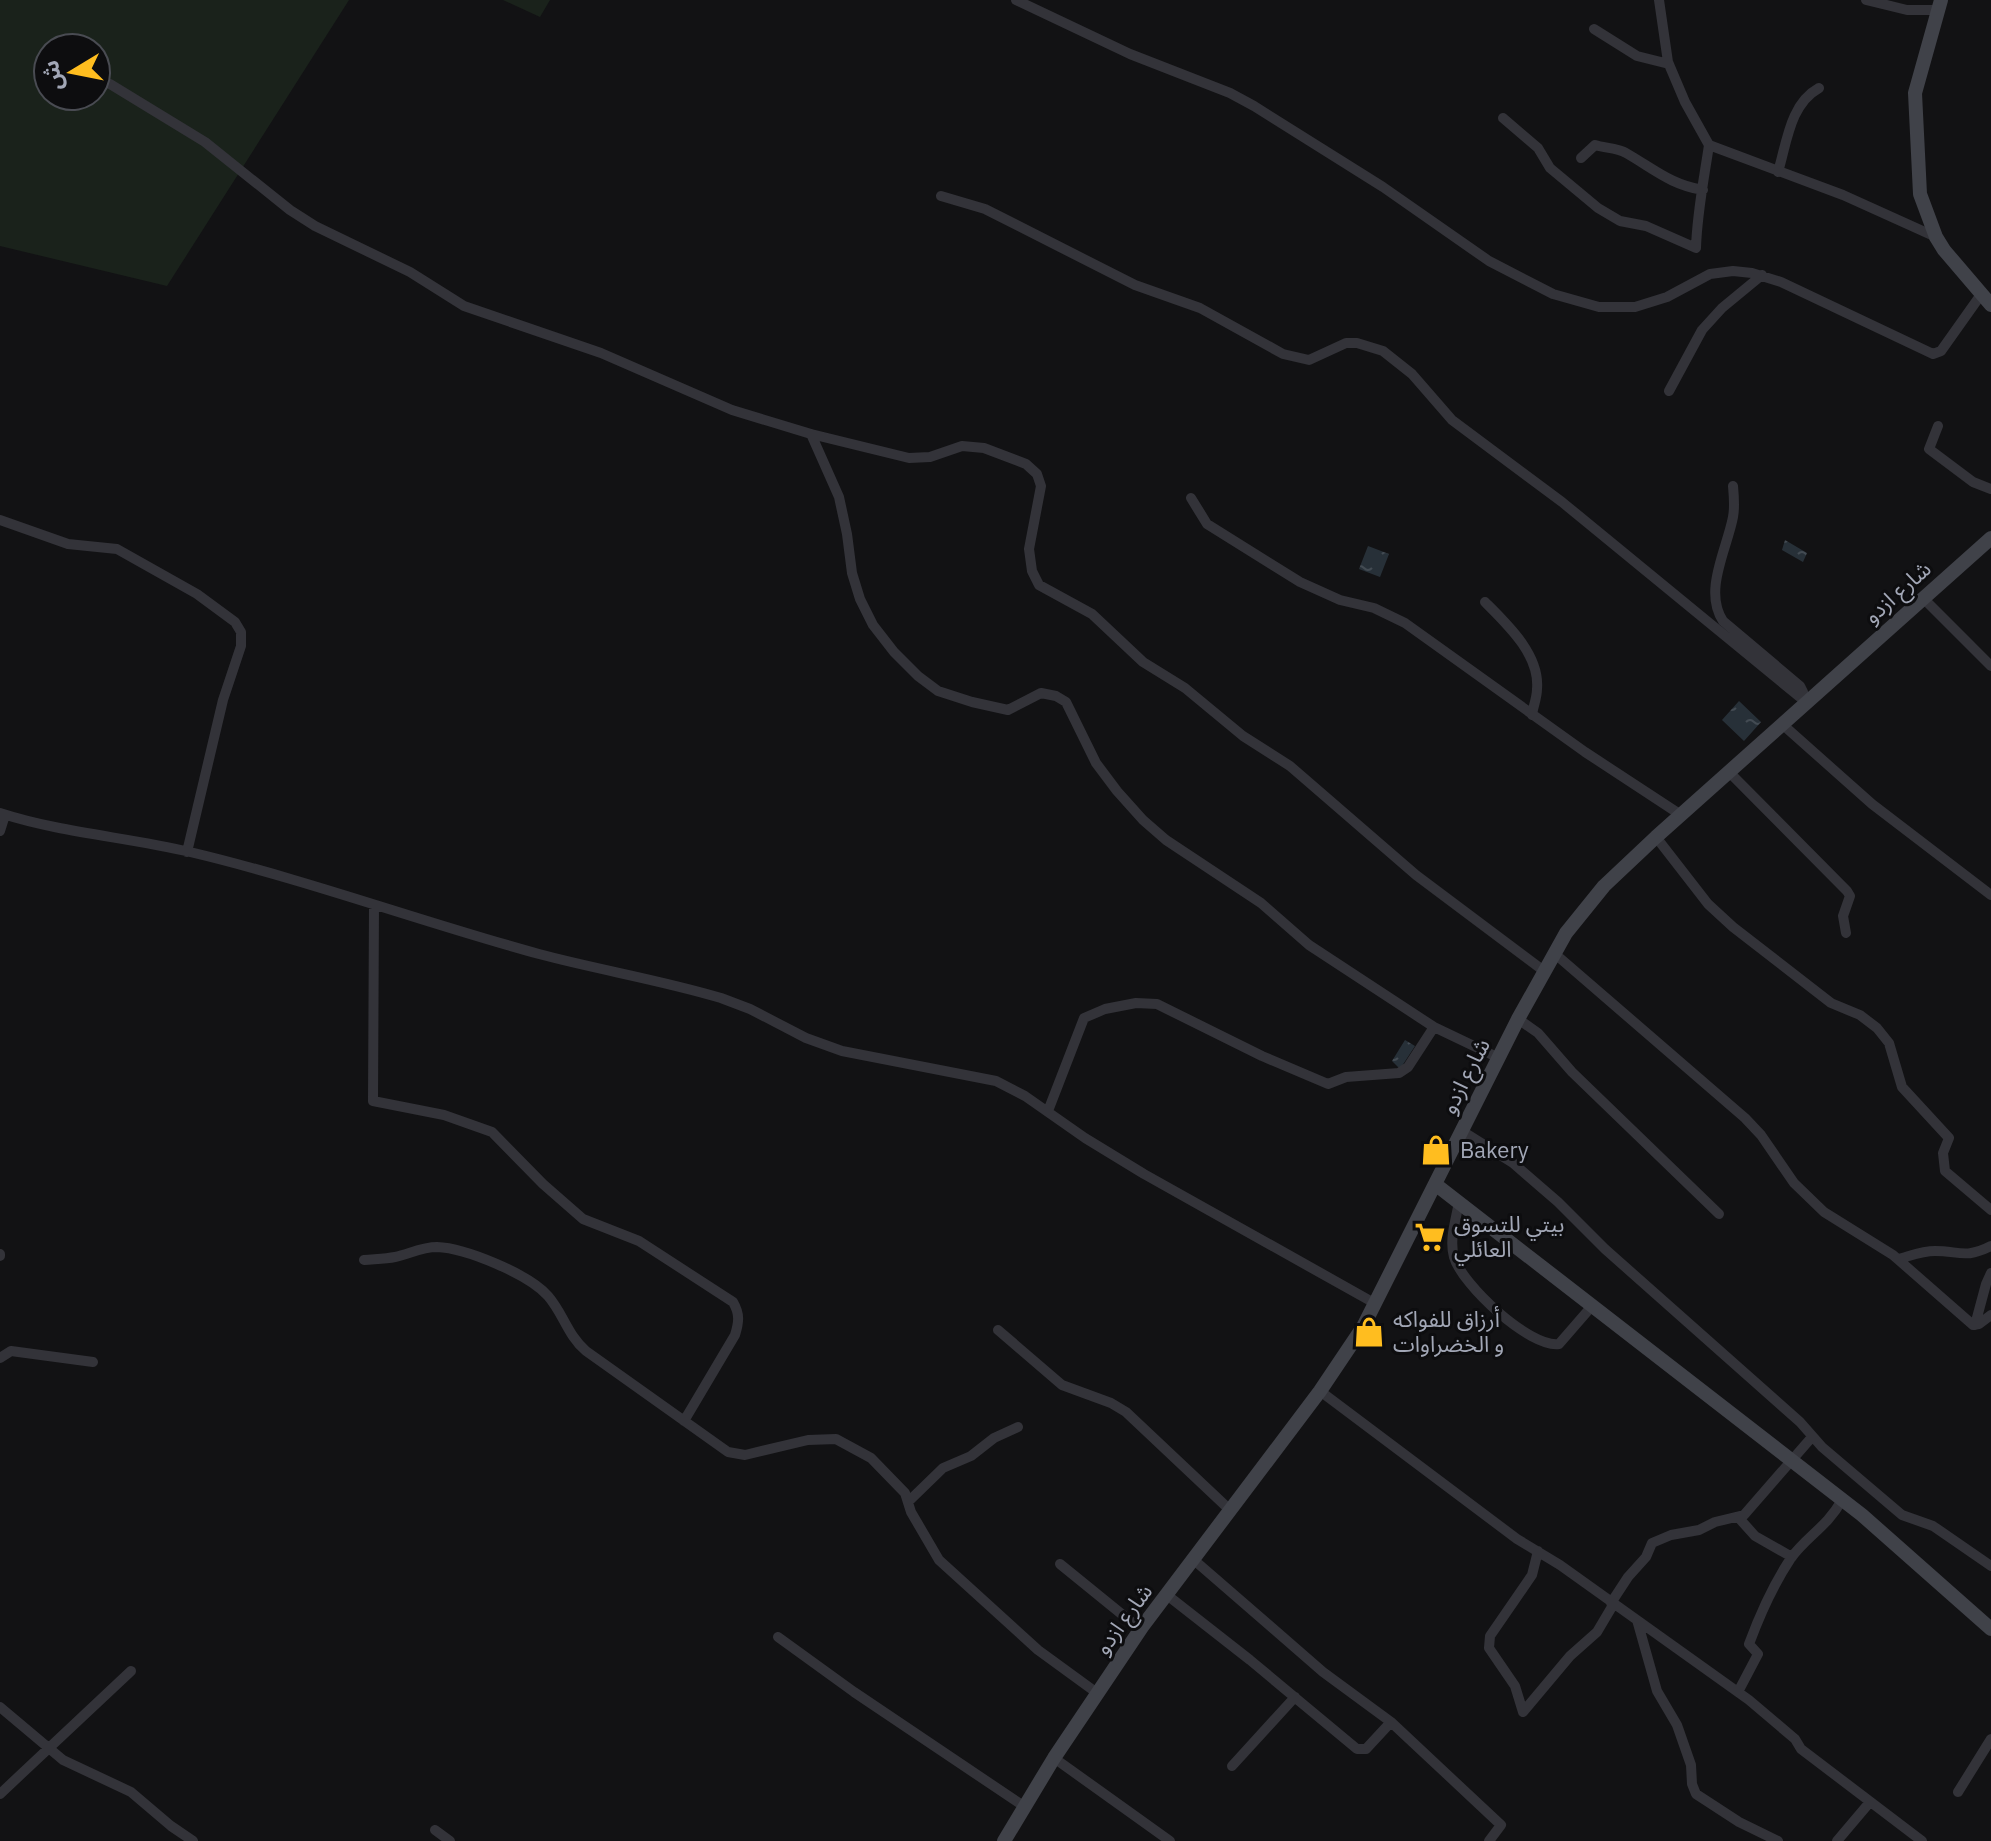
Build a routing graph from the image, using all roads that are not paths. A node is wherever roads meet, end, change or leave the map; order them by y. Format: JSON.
{"nodes":[{"id":1,"x":1016,"y":0,"type":"edge"},
{"id":2,"x":1659,"y":0,"type":"edge"},
{"id":3,"x":1866,"y":0,"type":"edge"},
{"id":4,"x":1940,"y":5,"type":"edge"},
{"id":5,"x":1594,"y":29,"type":"dead end"},
{"id":6,"x":1669,"y":64,"type":"junction"},
{"id":7,"x":112,"y":85,"type":"edge"},
{"id":8,"x":1819,"y":88,"type":"dead end"},
{"id":9,"x":1503,"y":118,"type":"dead end"},
{"id":10,"x":1709,"y":145,"type":"junction"},
{"id":11,"x":1581,"y":158,"type":"dead end"},
{"id":12,"x":1778,"y":172,"type":"junction"},
{"id":13,"x":1703,"y":190,"type":"junction"},
{"id":14,"x":941,"y":196,"type":"dead end"},
{"id":15,"x":1936,"y":237,"type":"junction"},
{"id":16,"x":1762,"y":275,"type":"junction"},
{"id":17,"x":1986,"y":300,"type":"edge"},
{"id":18,"x":1669,"y":391,"type":"dead end"},
{"id":19,"x":1938,"y":426,"type":"dead end"},
{"id":20,"x":811,"y":434,"type":"junction"},
{"id":21,"x":1733,"y":486,"type":"dead end"},
{"id":22,"x":1991,"y":489,"type":"edge"},
{"id":23,"x":1191,"y":498,"type":"dead end"},
{"id":24,"x":0,"y":520,"type":"edge"},
{"id":25,"x":1991,"y":538,"type":"edge"},
{"id":26,"x":1923,"y":598,"type":"junction"},
{"id":27,"x":1485,"y":602,"type":"dead end"},
{"id":28,"x":1991,"y":666,"type":"edge"},
{"id":29,"x":1803,"y":699,"type":"junction"},
{"id":30,"x":1532,"y":715,"type":"junction"},
{"id":31,"x":1782,"y":724,"type":"junction"},
{"id":32,"x":1729,"y":772,"type":"junction"},
{"id":33,"x":2,"y":814,"type":"edge"},
{"id":34,"x":1681,"y":815,"type":"junction"},
{"id":35,"x":0,"y":831,"type":"edge"},
{"id":36,"x":1656,"y":837,"type":"junction"},
{"id":37,"x":187,"y":852,"type":"junction"},
{"id":38,"x":1991,"y":895,"type":"edge"},
{"id":39,"x":374,"y":905,"type":"junction"},
{"id":40,"x":1846,"y":933,"type":"dead end"},
{"id":41,"x":1554,"y":953,"type":"junction"},
{"id":42,"x":1544,"y":971,"type":"junction"},
{"id":43,"x":1518,"y":1019,"type":"junction"},
{"id":44,"x":1434,"y":1027,"type":"junction"},
{"id":45,"x":1499,"y":1058,"type":"junction"},
{"id":46,"x":1048,"y":1111,"type":"junction"},
{"id":47,"x":1462,"y":1131,"type":"junction"},
{"id":48,"x":1435,"y":1184,"type":"junction"},
{"id":49,"x":1459,"y":1202,"type":"junction"},
{"id":50,"x":1991,"y":1210,"type":"edge"},
{"id":51,"x":1719,"y":1214,"type":"dead end"},
{"id":52,"x":1991,"y":1246,"type":"edge"},
{"id":53,"x":1898,"y":1259,"type":"junction"},
{"id":54,"x":364,"y":1260,"type":"dead end"},
{"id":55,"x":1991,"y":1273,"type":"edge"},
{"id":56,"x":1376,"y":1304,"type":"junction"},
{"id":57,"x":1592,"y":1306,"type":"junction"},
{"id":58,"x":1991,"y":1315,"type":"edge"},
{"id":59,"x":1975,"y":1325,"type":"junction"},
{"id":60,"x":998,"y":1330,"type":"dead end"},
{"id":61,"x":0,"y":1358,"type":"edge"},
{"id":62,"x":93,"y":1362,"type":"dead end"},
{"id":63,"x":1320,"y":1391,"type":"junction"},
{"id":64,"x":684,"y":1421,"type":"junction"},
{"id":65,"x":1018,"y":1427,"type":"dead end"},
{"id":66,"x":1812,"y":1437,"type":"junction"},
{"id":67,"x":1791,"y":1460,"type":"junction"},
{"id":68,"x":1842,"y":1500,"type":"junction"},
{"id":69,"x":909,"y":1501,"type":"junction"},
{"id":70,"x":1231,"y":1511,"type":"junction"},
{"id":71,"x":1738,"y":1517,"type":"junction"},
{"id":72,"x":1538,"y":1551,"type":"junction"},
{"id":73,"x":1792,"y":1557,"type":"junction"},
{"id":74,"x":1194,"y":1560,"type":"junction"},
{"id":75,"x":1060,"y":1564,"type":"dead end"},
{"id":76,"x":1991,"y":1566,"type":"edge"},
{"id":77,"x":1167,"y":1595,"type":"junction"},
{"id":78,"x":1612,"y":1604,"type":"junction"},
{"id":79,"x":1637,"y":1620,"type":"junction"},
{"id":80,"x":1140,"y":1629,"type":"junction"},
{"id":81,"x":1991,"y":1629,"type":"edge"},
{"id":82,"x":778,"y":1637,"type":"dead end"},
{"id":83,"x":131,"y":1671,"type":"dead end"},
{"id":84,"x":1738,"y":1692,"type":"junction"},
{"id":85,"x":1097,"y":1693,"type":"junction"},
{"id":86,"x":1295,"y":1697,"type":"junction"},
{"id":87,"x":0,"y":1707,"type":"edge"},
{"id":88,"x":1391,"y":1722,"type":"junction"},
{"id":89,"x":1991,"y":1739,"type":"edge"},
{"id":90,"x":48,"y":1750,"type":"junction"},
{"id":91,"x":1054,"y":1758,"type":"junction"},
{"id":92,"x":1232,"y":1766,"type":"dead end"},
{"id":93,"x":1958,"y":1792,"type":"dead end"},
{"id":94,"x":0,"y":1794,"type":"edge"},
{"id":95,"x":1870,"y":1802,"type":"junction"},
{"id":96,"x":1025,"y":1807,"type":"junction"},
{"id":97,"x":435,"y":1830,"type":"dead end"},
{"id":98,"x":193,"y":1841,"type":"edge"},
{"id":99,"x":450,"y":1841,"type":"edge"},
{"id":100,"x":1004,"y":1841,"type":"edge"},
{"id":101,"x":1170,"y":1841,"type":"edge"},
{"id":102,"x":1489,"y":1841,"type":"edge"},
{"id":103,"x":1778,"y":1841,"type":"edge"},
{"id":104,"x":1837,"y":1841,"type":"edge"},
{"id":105,"x":1922,"y":1841,"type":"edge"}],
"edges":[{"from":1,"to":16,"type":"street"},
{"from":2,"to":6,"type":"street"},
{"from":3,"to":4,"type":"street"},
{"from":4,"to":15,"type":"street"},
{"from":5,"to":6,"type":"street"},
{"from":6,"to":10,"type":"street"},
{"from":7,"to":20,"type":"street"},
{"from":8,"to":12,"type":"street"},
{"from":9,"to":13,"type":"street"},
{"from":10,"to":12,"type":"street"},
{"from":10,"to":13,"type":"street"},
{"from":11,"to":13,"type":"street"},
{"from":12,"to":15,"type":"street"},
{"from":14,"to":29,"type":"street"},
{"from":15,"to":17,"type":"street"},
{"from":16,"to":17,"type":"street"},
{"from":16,"to":18,"type":"street"},
{"from":19,"to":22,"type":"street"},
{"from":20,"to":42,"type":"street"},
{"from":20,"to":44,"type":"street"},
{"from":21,"to":29,"type":"street"},
{"from":23,"to":30,"type":"street"},
{"from":24,"to":37,"type":"street"},
{"from":25,"to":26,"type":"street","name":"شارع ازدو"},
{"from":26,"to":28,"type":"street"},
{"from":26,"to":29,"type":"street","name":"شارع ازدو"},
{"from":27,"to":30,"type":"street"},
{"from":29,"to":31,"type":"street","name":"شارع ازدو"},
{"from":30,"to":34,"type":"street"},
{"from":31,"to":32,"type":"street","name":"شارع ازدو"},
{"from":31,"to":38,"type":"street"},
{"from":32,"to":34,"type":"street","name":"شارع ازدو"},
{"from":32,"to":40,"type":"street"},
{"from":33,"to":35,"type":"street"},
{"from":33,"to":37,"type":"street"},
{"from":34,"to":36,"type":"street","name":"شارع ازدو"},
{"from":36,"to":41,"type":"street","name":"شارع ازدو"},
{"from":36,"to":50,"type":"street"},
{"from":37,"to":39,"type":"street"},
{"from":39,"to":46,"type":"street"},
{"from":39,"to":64,"type":"street"},
{"from":41,"to":42,"type":"street","name":"شارع ازدو"},
{"from":41,"to":53,"type":"street"},
{"from":42,"to":43,"type":"street","name":"شارع ازدو"},
{"from":43,"to":45,"type":"street","name":"شارع ازدو"},
{"from":43,"to":51,"type":"street"},
{"from":44,"to":45,"type":"street"},
{"from":44,"to":46,"type":"street"},
{"from":45,"to":47,"type":"street","name":"شارع ازدو"},
{"from":46,"to":56,"type":"street"},
{"from":47,"to":48,"type":"street","name":"شارع ازدو"},
{"from":47,"to":66,"type":"street"},
{"from":48,"to":49,"type":"street"},
{"from":48,"to":56,"type":"street","name":"شارع ازدو"},
{"from":49,"to":57,"type":"street"},
{"from":49,"to":57,"type":"street"},
{"from":52,"to":53,"type":"street"},
{"from":53,"to":59,"type":"street"},
{"from":54,"to":64,"type":"street"},
{"from":55,"to":59,"type":"street"},
{"from":56,"to":63,"type":"street","name":"شارع ازدو"},
{"from":57,"to":67,"type":"street"},
{"from":58,"to":59,"type":"street"},
{"from":60,"to":70,"type":"street"},
{"from":61,"to":62,"type":"street"},
{"from":63,"to":70,"type":"street","name":"شارع ازدو"},
{"from":63,"to":72,"type":"street"},
{"from":64,"to":69,"type":"street"},
{"from":65,"to":69,"type":"street"},
{"from":66,"to":67,"type":"street"},
{"from":66,"to":76,"type":"street"},
{"from":67,"to":68,"type":"street"},
{"from":67,"to":71,"type":"street"},
{"from":68,"to":73,"type":"street"},
{"from":68,"to":81,"type":"street"},
{"from":69,"to":85,"type":"street"},
{"from":70,"to":74,"type":"street","name":"شارع ازدو"},
{"from":71,"to":73,"type":"street"},
{"from":71,"to":78,"type":"street"},
{"from":72,"to":78,"type":"street"},
{"from":72,"to":78,"type":"street"},
{"from":73,"to":84,"type":"street"},
{"from":74,"to":77,"type":"street","name":"شارع ازدو"},
{"from":74,"to":88,"type":"street"},
{"from":75,"to":80,"type":"street"},
{"from":77,"to":80,"type":"street","name":"شارع ازدو"},
{"from":77,"to":86,"type":"street"},
{"from":78,"to":79,"type":"street"},
{"from":79,"to":84,"type":"street"},
{"from":79,"to":103,"type":"street"},
{"from":80,"to":85,"type":"street","name":"شارع ازدو"},
{"from":82,"to":96,"type":"street"},
{"from":83,"to":90,"type":"street"},
{"from":84,"to":95,"type":"street"},
{"from":85,"to":91,"type":"street","name":"شارع ازدو"},
{"from":86,"to":88,"type":"street"},
{"from":86,"to":92,"type":"street"},
{"from":87,"to":90,"type":"street"},
{"from":88,"to":102,"type":"street"},
{"from":89,"to":93,"type":"street"},
{"from":90,"to":94,"type":"street"},
{"from":90,"to":98,"type":"street"},
{"from":91,"to":96,"type":"street","name":"شارع ازدو"},
{"from":91,"to":101,"type":"street"},
{"from":95,"to":104,"type":"street"},
{"from":95,"to":105,"type":"street"},
{"from":96,"to":100,"type":"street","name":"شارع ازدو"},
{"from":97,"to":99,"type":"street"}]}
